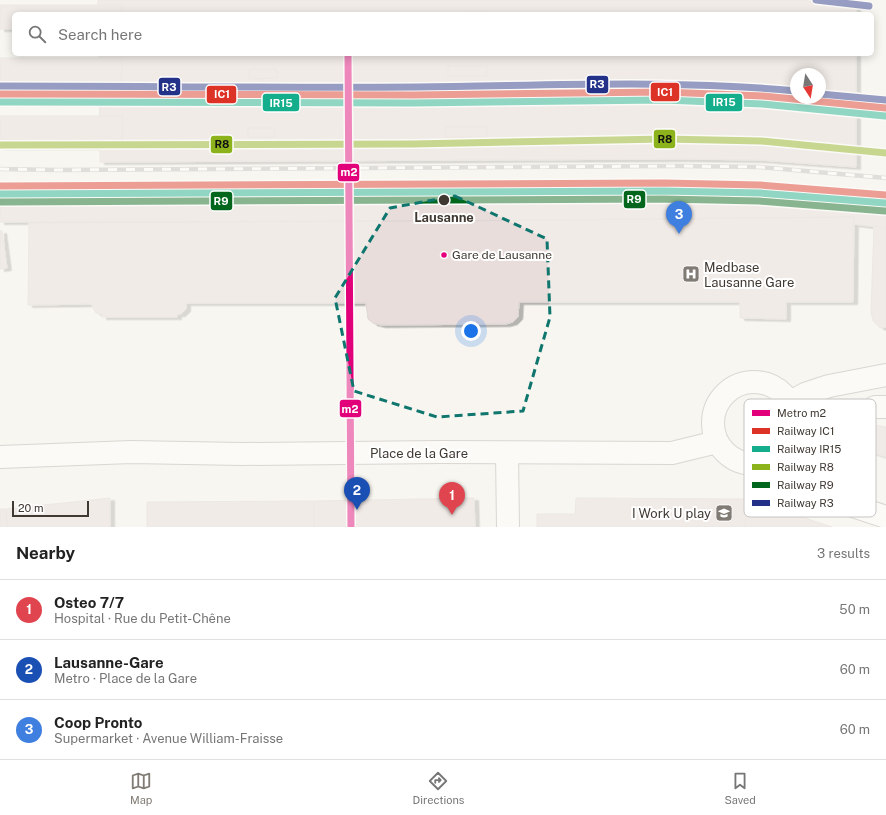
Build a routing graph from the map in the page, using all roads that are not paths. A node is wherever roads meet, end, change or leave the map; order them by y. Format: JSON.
{"nodes":[{"id":1,"x":886,"y":375,"type":"edge"},
{"id":2,"x":788,"y":399,"type":"edge"},
{"id":3,"x":796,"y":399,"type":"edge"},
{"id":4,"x":718,"y":442,"type":"junction"},
{"id":5,"x":507,"y":453,"type":"junction"},
{"id":6,"x":0,"y":457,"type":"edge"},
{"id":7,"x":744,"y":462,"type":"edge"},
{"id":8,"x":876,"y":514,"type":"edge"},
{"id":9,"x":886,"y":517,"type":"edge"},
{"id":10,"x":508,"y":527,"type":"edge"}],
"edges":[{"from":1,"to":3,"type":"main road"},
{"from":2,"to":4,"type":"main road"},
{"from":4,"to":5,"type":"main road","name":"Place de la Gare"},
{"from":4,"to":7,"type":"main road"},
{"from":5,"to":6,"type":"main road","name":"Place de la Gare"},
{"from":5,"to":10,"type":"main road"},
{"from":8,"to":9,"type":"main road"}]}
